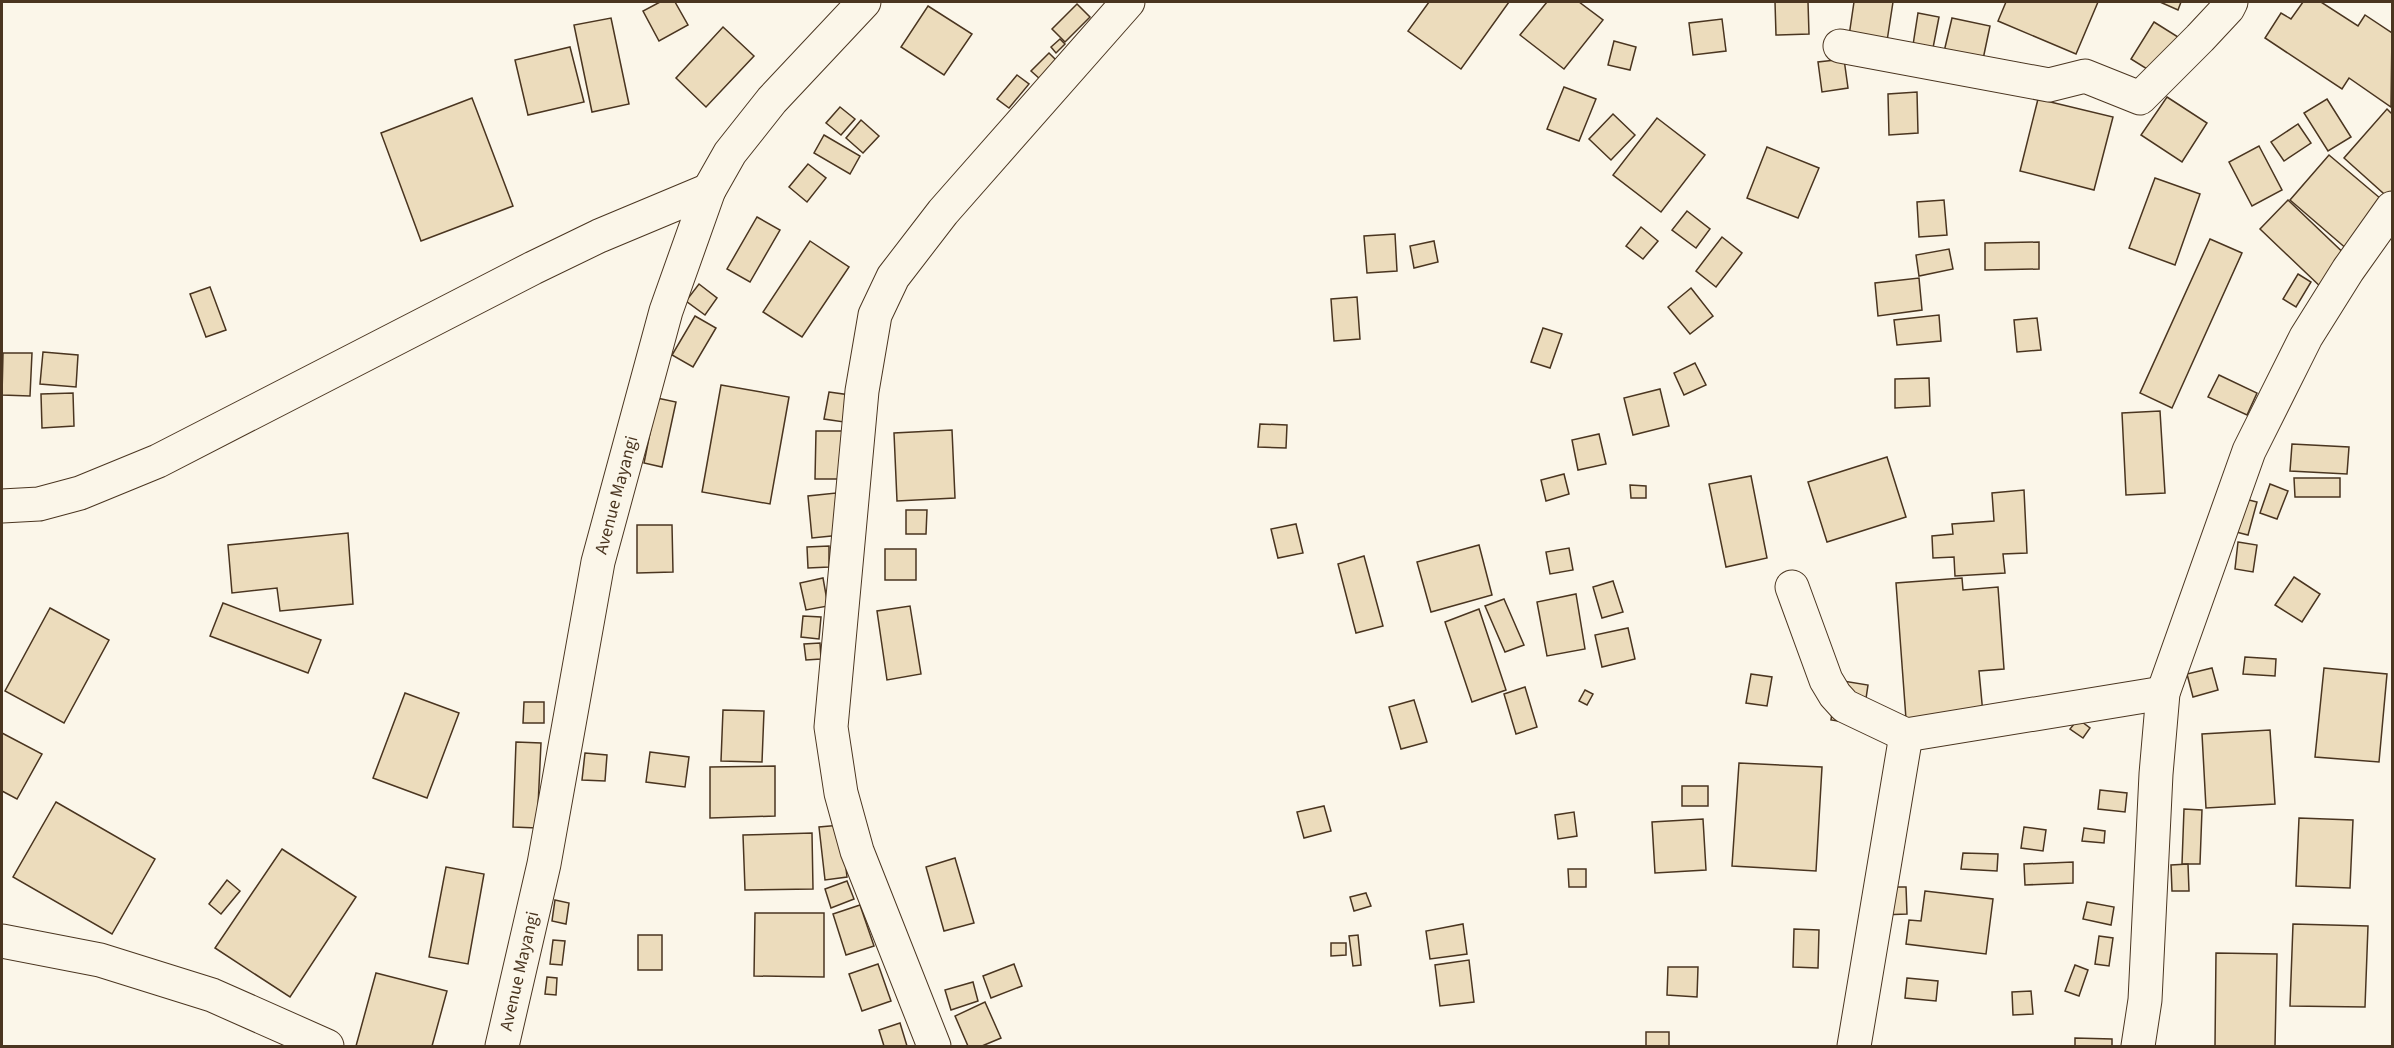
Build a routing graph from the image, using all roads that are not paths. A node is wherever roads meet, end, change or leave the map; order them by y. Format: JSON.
{"nodes":[{"id":1,"x":864,"y":2,"type":"edge"},
{"id":2,"x":1128,"y":2,"type":"edge"},
{"id":3,"x":2231,"y":2,"type":"edge"},
{"id":4,"x":1840,"y":46,"type":"dead end"},
{"id":5,"x":709,"y":190,"type":"junction"},
{"id":6,"x":2392,"y":208,"type":"edge"},
{"id":7,"x":2,"y":506,"type":"edge"},
{"id":8,"x":1792,"y":587,"type":"dead end"},
{"id":9,"x":2163,"y":693,"type":"junction"},
{"id":10,"x":1906,"y":735,"type":"junction"},
{"id":11,"x":2,"y":941,"type":"edge"},
{"id":12,"x":327,"y":1047,"type":"edge"},
{"id":13,"x":502,"y":1047,"type":"edge"},
{"id":14,"x":934,"y":1047,"type":"edge"},
{"id":15,"x":1854,"y":1047,"type":"edge"},
{"id":16,"x":2138,"y":1047,"type":"edge"}],
"edges":[{"from":1,"to":5,"type":"street","name":"Avenue Mayangi"},
{"from":2,"to":14,"type":"street"},
{"from":3,"to":4,"type":"street"},
{"from":5,"to":7,"type":"street"},
{"from":5,"to":13,"type":"street","name":"Avenue Mayangi"},
{"from":6,"to":9,"type":"street"},
{"from":8,"to":10,"type":"street"},
{"from":9,"to":10,"type":"street"},
{"from":9,"to":16,"type":"street"},
{"from":10,"to":15,"type":"street"},
{"from":11,"to":12,"type":"street"}]}
